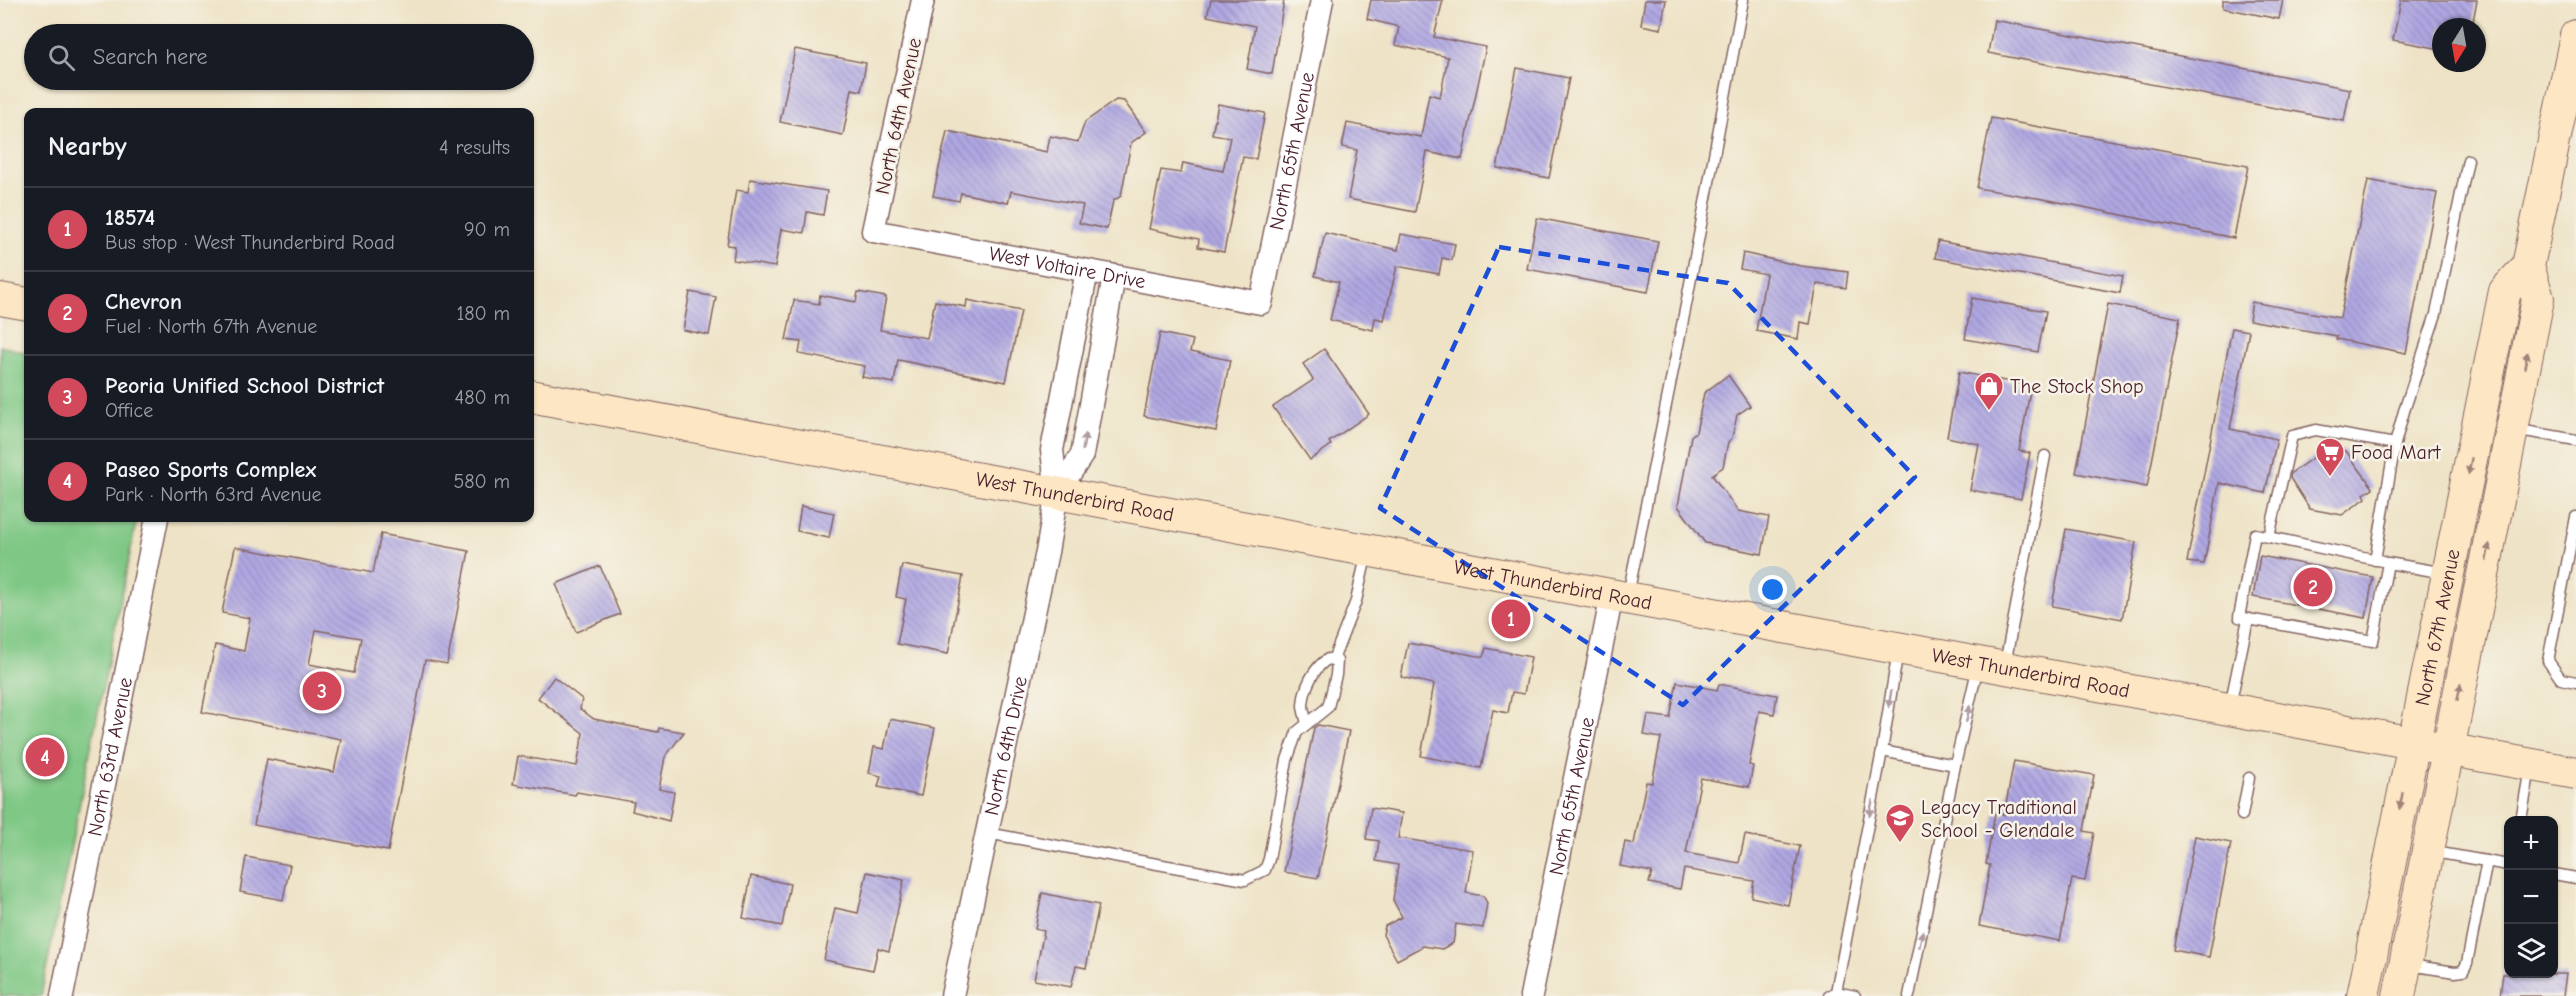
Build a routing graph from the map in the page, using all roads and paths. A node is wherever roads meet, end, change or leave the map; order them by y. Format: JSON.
{"nodes":[{"id":1,"x":923,"y":0,"type":"edge"},
{"id":2,"x":1322,"y":0,"type":"edge"},
{"id":3,"x":1743,"y":0,"type":"edge"},
{"id":4,"x":2576,"y":36,"type":"edge"},
{"id":5,"x":2468,"y":160,"type":"dead end"},
{"id":6,"x":873,"y":231,"type":"joint"},
{"id":7,"x":2528,"y":266,"type":"junction"},
{"id":8,"x":1087,"y":271,"type":"junction"},
{"id":9,"x":1114,"y":276,"type":"junction"},
{"id":10,"x":0,"y":299,"type":"edge"},
{"id":11,"x":24,"y":303,"type":"edge"},
{"id":12,"x":1261,"y":303,"type":"joint"},
{"id":13,"x":1069,"y":363,"type":"junction"},
{"id":14,"x":1097,"y":368,"type":"junction"},
{"id":15,"x":534,"y":397,"type":"edge"},
{"id":16,"x":2512,"y":429,"type":"junction"},
{"id":17,"x":2576,"y":440,"type":"edge"},
{"id":18,"x":2395,"y":444,"type":"junction"},
{"id":19,"x":2045,"y":456,"type":"dead end"},
{"id":20,"x":1057,"y":493,"type":"junction"},
{"id":21,"x":2576,"y":517,"type":"edge"},
{"id":22,"x":156,"y":522,"type":"edge"},
{"id":23,"x":2269,"y":537,"type":"junction"},
{"id":24,"x":1367,"y":550,"type":"junction"},
{"id":25,"x":2375,"y":560,"type":"junction"},
{"id":26,"x":2388,"y":563,"type":"junction"},
{"id":27,"x":2449,"y":574,"type":"junction"},
{"id":28,"x":1619,"y":597,"type":"junction"},
{"id":29,"x":2248,"y":619,"type":"junction"},
{"id":30,"x":1899,"y":648,"type":"junction"},
{"id":31,"x":1333,"y":660,"type":"junction"},
{"id":32,"x":1992,"y":665,"type":"junction"},
{"id":33,"x":2576,"y":682,"type":"edge"},
{"id":34,"x":2229,"y":709,"type":"junction"},
{"id":35,"x":1307,"y":724,"type":"junction"},
{"id":36,"x":2414,"y":743,"type":"junction"},
{"id":37,"x":2448,"y":749,"type":"junction"},
{"id":38,"x":1882,"y":751,"type":"junction"},
{"id":39,"x":1955,"y":765,"type":"junction"},
{"id":40,"x":2531,"y":765,"type":"junction"},
{"id":41,"x":2576,"y":773,"type":"edge"},
{"id":42,"x":2249,"y":778,"type":"dead end"},
{"id":43,"x":2242,"y":815,"type":"dead end"},
{"id":44,"x":2522,"y":816,"type":"edge"},
{"id":45,"x":987,"y":833,"type":"junction"},
{"id":46,"x":2429,"y":851,"type":"junction"},
{"id":47,"x":2487,"y":861,"type":"junction"},
{"id":48,"x":2504,"y":864,"type":"edge"},
{"id":49,"x":2558,"y":875,"type":"edge"},
{"id":50,"x":2576,"y":878,"type":"edge"},
{"id":51,"x":2406,"y":964,"type":"junction"},
{"id":52,"x":1833,"y":994,"type":"edge"},
{"id":53,"x":62,"y":996,"type":"edge"},
{"id":54,"x":952,"y":996,"type":"edge"},
{"id":55,"x":1531,"y":996,"type":"edge"},
{"id":56,"x":1855,"y":996,"type":"edge"},
{"id":57,"x":1909,"y":996,"type":"edge"},
{"id":58,"x":2363,"y":996,"type":"edge"},
{"id":59,"x":2399,"y":996,"type":"edge"}],
"edges":[{"from":1,"to":6,"type":"street","name":"North 64th Avenue"},
{"from":2,"to":12,"type":"street","name":"North 65th Avenue"},
{"from":3,"to":28,"type":"lane"},
{"from":4,"to":7,"type":"main road","name":"North 67th Avenue"},
{"from":5,"to":18,"type":"lane"},
{"from":6,"to":8,"type":"street","name":"West Voltaire Drive"},
{"from":16,"to":7,"type":"main road","name":"North 67th Avenue","one_way":true},
{"from":7,"to":27,"type":"main road","name":"North 67th Avenue","one_way":true},
{"from":8,"to":9,"type":"street","name":"West Voltaire Drive"},
{"from":8,"to":13,"type":"street","name":"North 64th Drive"},
{"from":9,"to":12,"type":"street","name":"West Voltaire Drive"},
{"from":9,"to":14,"type":"street","name":"North 64th Drive"},
{"from":10,"to":11,"type":"main road"},
{"from":13,"to":14,"type":"street"},
{"from":13,"to":20,"type":"street","name":"North 64th Drive"},
{"from":20,"to":14,"type":"street","name":"North 64th Drive","one_way":true},
{"from":15,"to":20,"type":"main road","name":"West Thunderbird Road"},
{"from":16,"to":17,"type":"lane"},
{"from":37,"to":16,"type":"main road","name":"North 67th Avenue","one_way":true},
{"from":18,"to":23,"type":"lane"},
{"from":18,"to":25,"type":"lane"},
{"from":19,"to":32,"type":"lane"},
{"from":20,"to":24,"type":"main road","name":"West Thunderbird Road"},
{"from":20,"to":45,"type":"street","name":"North 64th Drive"},
{"from":21,"to":33,"type":"lane"},
{"from":22,"to":53,"type":"street","name":"North 63rd Avenue"},
{"from":23,"to":25,"type":"lane"},
{"from":23,"to":29,"type":"lane"},
{"from":24,"to":28,"type":"main road","name":"West Thunderbird Road"},
{"from":24,"to":31,"type":"lane"},
{"from":25,"to":26,"type":"lane"},
{"from":26,"to":27,"type":"lane"},
{"from":26,"to":29,"type":"lane"},
{"from":27,"to":36,"type":"main road","name":"North 67th Avenue"},
{"from":28,"to":30,"type":"main road","name":"West Thunderbird Road"},
{"from":28,"to":55,"type":"street","name":"North 65th Avenue"},
{"from":29,"to":34,"type":"lane"},
{"from":30,"to":32,"type":"main road","name":"West Thunderbird Road"},
{"from":30,"to":38,"type":"lane","one_way":true},
{"from":31,"to":35,"type":"lane"},
{"from":31,"to":35,"type":"lane"},
{"from":32,"to":34,"type":"main road","name":"West Thunderbird Road"},
{"from":39,"to":32,"type":"lane","one_way":true},
{"from":34,"to":36,"type":"main road","name":"West Thunderbird Road"},
{"from":35,"to":45,"type":"lane"},
{"from":36,"to":37,"type":"main road","name":"West Thunderbird Road"},
{"from":36,"to":58,"type":"main road","name":"North 67th Avenue","one_way":true},
{"from":37,"to":40,"type":"main road","name":"West Thunderbird Road"},
{"from":37,"to":46,"type":"main road","name":"North 67th Avenue"},
{"from":38,"to":39,"type":"lane"},
{"from":38,"to":52,"type":"lane","one_way":true},
{"from":57,"to":39,"type":"lane","one_way":true},
{"from":40,"to":41,"type":"main road","name":"West Thunderbird Road"},
{"from":40,"to":44,"type":"lane"},
{"from":42,"to":43,"type":"lane"},
{"from":45,"to":54,"type":"street","name":"North 64th Drive"},
{"from":46,"to":47,"type":"lane"},
{"from":46,"to":51,"type":"main road","name":"North 67th Avenue"},
{"from":47,"to":48,"type":"lane"},
{"from":47,"to":51,"type":"lane"},
{"from":49,"to":50,"type":"lane"},
{"from":51,"to":59,"type":"main road","name":"North 67th Avenue"},
{"from":52,"to":56,"type":"lane"}]}
